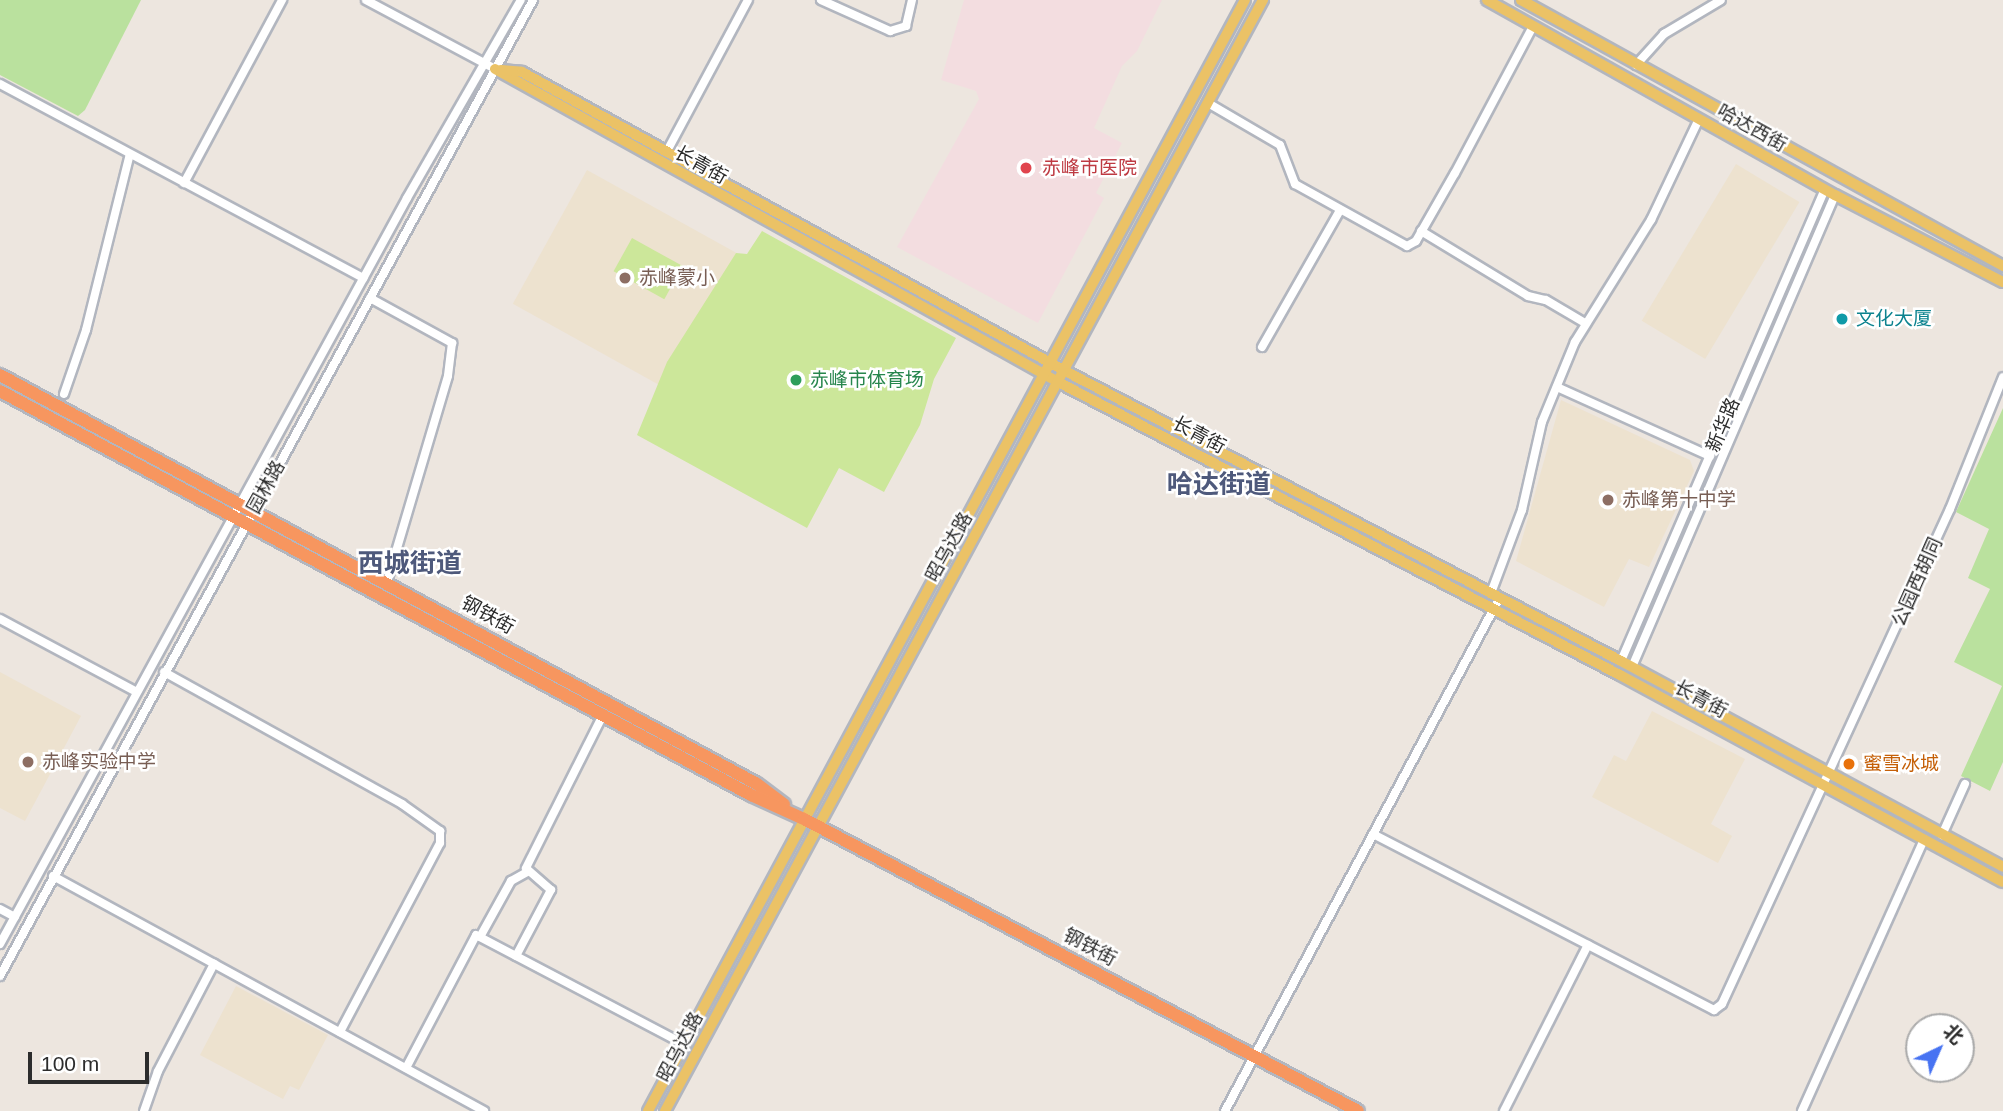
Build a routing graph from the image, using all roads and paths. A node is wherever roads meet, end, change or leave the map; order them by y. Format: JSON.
{"nodes":[{"id":1,"x":282,"y":0,"type":"edge"},
{"id":2,"x":366,"y":0,"type":"edge"},
{"id":3,"x":521,"y":0,"type":"edge"},
{"id":4,"x":533,"y":0,"type":"edge"},
{"id":5,"x":748,"y":0,"type":"edge"},
{"id":6,"x":821,"y":0,"type":"edge"},
{"id":7,"x":912,"y":0,"type":"edge"},
{"id":8,"x":1245,"y":0,"type":"edge"},
{"id":9,"x":1263,"y":0,"type":"edge"},
{"id":10,"x":1487,"y":0,"type":"edge"},
{"id":11,"x":1521,"y":0,"type":"edge"},
{"id":12,"x":1721,"y":0,"type":"edge"},
{"id":13,"x":1541,"y":5,"type":"edge"},
{"id":14,"x":1533,"y":26,"type":"junction"},
{"id":15,"x":482,"y":62,"type":"junction"},
{"id":16,"x":1636,"y":65,"type":"junction"},
{"id":17,"x":495,"y":69,"type":"junction"},
{"id":18,"x":0,"y":84,"type":"edge"},
{"id":19,"x":1208,"y":103,"type":"junction"},
{"id":20,"x":1699,"y":119,"type":"junction"},
{"id":21,"x":667,"y":151,"type":"junction"},
{"id":22,"x":130,"y":154,"type":"junction"},
{"id":23,"x":184,"y":183,"type":"junction"},
{"id":24,"x":1825,"y":189,"type":"junction"},
{"id":25,"x":1835,"y":195,"type":"junction"},
{"id":26,"x":1340,"y":210,"type":"junction"},
{"id":27,"x":1421,"y":231,"type":"junction"},
{"id":28,"x":2003,"y":266,"type":"edge"},
{"id":29,"x":363,"y":278,"type":"junction"},
{"id":30,"x":2003,"y":282,"type":"edge"},
{"id":31,"x":370,"y":298,"type":"junction"},
{"id":32,"x":1586,"y":323,"type":"junction"},
{"id":33,"x":1262,"y":347,"type":"dead end"},
{"id":34,"x":1052,"y":363,"type":"junction"},
{"id":35,"x":1066,"y":372,"type":"junction"},
{"id":36,"x":0,"y":375,"type":"edge"},
{"id":37,"x":1046,"y":375,"type":"junction"},
{"id":38,"x":2003,"y":377,"type":"edge"},
{"id":39,"x":1060,"y":383,"type":"junction"},
{"id":40,"x":1557,"y":387,"type":"junction"},
{"id":41,"x":0,"y":391,"type":"edge"},
{"id":42,"x":64,"y":394,"type":"dead end"},
{"id":43,"x":1710,"y":456,"type":"junction"},
{"id":44,"x":240,"y":503,"type":"junction"},
{"id":45,"x":253,"y":510,"type":"junction"},
{"id":46,"x":233,"y":516,"type":"junction"},
{"id":47,"x":246,"y":523,"type":"junction"},
{"id":48,"x":387,"y":582,"type":"junction"},
{"id":49,"x":1495,"y":595,"type":"junction"},
{"id":50,"x":1493,"y":609,"type":"junction"},
{"id":51,"x":0,"y":619,"type":"edge"},
{"id":52,"x":1621,"y":661,"type":"junction"},
{"id":53,"x":1632,"y":667,"type":"junction"},
{"id":54,"x":164,"y":672,"type":"junction"},
{"id":55,"x":137,"y":692,"type":"junction"},
{"id":56,"x":603,"y":715,"type":"junction"},
{"id":57,"x":1829,"y":773,"type":"junction"},
{"id":58,"x":1965,"y":784,"type":"dead end"},
{"id":59,"x":1824,"y":785,"type":"junction"},
{"id":60,"x":804,"y":818,"type":"junction"},
{"id":61,"x":818,"y":826,"type":"junction"},
{"id":62,"x":1373,"y":834,"type":"junction"},
{"id":63,"x":1942,"y":835,"type":"junction"},
{"id":64,"x":1924,"y":839,"type":"junction"},
{"id":65,"x":2003,"y":867,"type":"edge"},
{"id":66,"x":527,"y":872,"type":"junction"},
{"id":67,"x":53,"y":876,"type":"junction"},
{"id":68,"x":2003,"y":882,"type":"edge"},
{"id":69,"x":0,"y":909,"type":"edge"},
{"id":70,"x":15,"y":917,"type":"junction"},
{"id":71,"x":480,"y":937,"type":"junction"},
{"id":72,"x":0,"y":944,"type":"edge"},
{"id":73,"x":1588,"y":945,"type":"junction"},
{"id":74,"x":516,"y":956,"type":"junction"},
{"id":75,"x":214,"y":964,"type":"junction"},
{"id":76,"x":0,"y":976,"type":"edge"},
{"id":77,"x":340,"y":1032,"type":"junction"},
{"id":78,"x":684,"y":1044,"type":"junction"},
{"id":79,"x":1255,"y":1056,"type":"junction"},
{"id":80,"x":406,"y":1068,"type":"junction"},
{"id":81,"x":144,"y":1111,"type":"edge"},
{"id":82,"x":484,"y":1111,"type":"edge"},
{"id":83,"x":648,"y":1111,"type":"edge"},
{"id":84,"x":665,"y":1111,"type":"edge"},
{"id":85,"x":1225,"y":1111,"type":"edge"},
{"id":86,"x":1358,"y":1111,"type":"edge"},
{"id":87,"x":1504,"y":1111,"type":"edge"},
{"id":88,"x":1802,"y":1111,"type":"edge"}],
"edges":[{"from":1,"to":23,"type":"street"},
{"from":2,"to":15,"type":"street","name":"长青街"},
{"from":3,"to":15,"type":"street","name":"园林路"},
{"from":4,"to":17,"type":"street","name":"园林路"},
{"from":5,"to":21,"type":"street"},
{"from":6,"to":7,"type":"street"},
{"from":8,"to":34,"type":"main road","name":"昭乌达路"},
{"from":9,"to":19,"type":"main road","name":"昭乌达路"},
{"from":10,"to":14,"type":"main road","name":"哈达西街"},
{"from":11,"to":13,"type":"main road","name":"哈达西街"},
{"from":12,"to":16,"type":"street"},
{"from":13,"to":16,"type":"main road","name":"哈达西街"},
{"from":14,"to":20,"type":"main road","name":"哈达西街"},
{"from":14,"to":27,"type":"street"},
{"from":15,"to":17,"type":"street","name":"长青街"},
{"from":15,"to":29,"type":"street","name":"园林路"},
{"from":16,"to":28,"type":"main road","name":"哈达西街"},
{"from":17,"to":21,"type":"main road","name":"长青街"},
{"from":17,"to":31,"type":"street","name":"园林路"},
{"from":17,"to":37,"type":"main road","name":"长青街"},
{"from":18,"to":22,"type":"street"},
{"from":19,"to":26,"type":"street"},
{"from":19,"to":35,"type":"main road","name":"昭乌达路"},
{"from":20,"to":24,"type":"main road","name":"哈达西街"},
{"from":20,"to":32,"type":"street"},
{"from":21,"to":34,"type":"main road","name":"长青街"},
{"from":22,"to":23,"type":"street"},
{"from":22,"to":42,"type":"street"},
{"from":23,"to":29,"type":"street"},
{"from":24,"to":25,"type":"main road","name":"哈达西街"},
{"from":24,"to":43,"type":"street","name":"新华路"},
{"from":25,"to":30,"type":"main road","name":"哈达西街"},
{"from":25,"to":53,"type":"street","name":"新华路"},
{"from":26,"to":27,"type":"street"},
{"from":26,"to":33,"type":"street"},
{"from":27,"to":32,"type":"street"},
{"from":29,"to":44,"type":"street","name":"园林路"},
{"from":31,"to":45,"type":"street","name":"园林路"},
{"from":31,"to":48,"type":"street"},
{"from":32,"to":40,"type":"street"},
{"from":34,"to":35,"type":"main road","name":"长青街"},
{"from":34,"to":37,"type":"main road","name":"昭乌达路"},
{"from":35,"to":39,"type":"main road","name":"昭乌达路"},
{"from":35,"to":49,"type":"main road","name":"长青街"},
{"from":36,"to":44,"type":"highway","name":"钢铁街"},
{"from":37,"to":39,"type":"main road","name":"长青街"},
{"from":37,"to":60,"type":"main road","name":"昭乌达路"},
{"from":38,"to":57,"type":"street","name":"公园西胡同"},
{"from":39,"to":50,"type":"main road","name":"长青街"},
{"from":39,"to":61,"type":"main road","name":"昭乌达路"},
{"from":40,"to":43,"type":"street"},
{"from":40,"to":49,"type":"street"},
{"from":41,"to":46,"type":"highway","name":"钢铁街"},
{"from":43,"to":52,"type":"street","name":"新华路"},
{"from":44,"to":45,"type":"highway","name":"钢铁街"},
{"from":44,"to":46,"type":"street","name":"园林路"},
{"from":45,"to":47,"type":"street","name":"园林路"},
{"from":45,"to":48,"type":"highway","name":"钢铁街"},
{"from":46,"to":47,"type":"highway","name":"钢铁街"},
{"from":46,"to":55,"type":"street","name":"园林路"},
{"from":47,"to":54,"type":"street","name":"园林路"},
{"from":47,"to":56,"type":"highway","name":"钢铁街"},
{"from":48,"to":60,"type":"highway","name":"钢铁街"},
{"from":49,"to":50,"type":"street"},
{"from":49,"to":52,"type":"main road","name":"长青街"},
{"from":50,"to":59,"type":"main road","name":"长青街"},
{"from":50,"to":62,"type":"street"},
{"from":51,"to":55,"type":"street"},
{"from":52,"to":53,"type":"main road","name":"长青街"},
{"from":53,"to":57,"type":"main road","name":"长青街"},
{"from":54,"to":67,"type":"street","name":"园林路"},
{"from":54,"to":77,"type":"street"},
{"from":55,"to":70,"type":"street","name":"园林路"},
{"from":56,"to":60,"type":"highway","name":"钢铁街"},
{"from":56,"to":66,"type":"street"},
{"from":57,"to":59,"type":"street","name":"公园西胡同"},
{"from":57,"to":63,"type":"main road","name":"长青街"},
{"from":58,"to":63,"type":"street"},
{"from":59,"to":64,"type":"main road","name":"长青街"},
{"from":59,"to":73,"type":"street","name":"公园西胡同"},
{"from":60,"to":61,"type":"highway","name":"钢铁街"},
{"from":60,"to":78,"type":"main road","name":"昭乌达路"},
{"from":61,"to":79,"type":"highway","name":"钢铁街"},
{"from":61,"to":84,"type":"main road","name":"昭乌达路"},
{"from":62,"to":73,"type":"street"},
{"from":62,"to":79,"type":"street"},
{"from":63,"to":65,"type":"main road","name":"长青街"},
{"from":64,"to":68,"type":"main road","name":"长青街"},
{"from":64,"to":88,"type":"street"},
{"from":66,"to":71,"type":"street"},
{"from":66,"to":74,"type":"street"},
{"from":67,"to":75,"type":"street"},
{"from":67,"to":76,"type":"street","name":"园林路"},
{"from":69,"to":70,"type":"street"},
{"from":70,"to":72,"type":"street","name":"园林路"},
{"from":71,"to":74,"type":"street"},
{"from":71,"to":80,"type":"street"},
{"from":73,"to":87,"type":"street"},
{"from":74,"to":78,"type":"street"},
{"from":75,"to":77,"type":"street"},
{"from":75,"to":81,"type":"street"},
{"from":77,"to":80,"type":"street"},
{"from":78,"to":83,"type":"main road","name":"昭乌达路"},
{"from":79,"to":85,"type":"street"},
{"from":79,"to":86,"type":"highway","name":"钢铁街"},
{"from":80,"to":82,"type":"street"}]}
